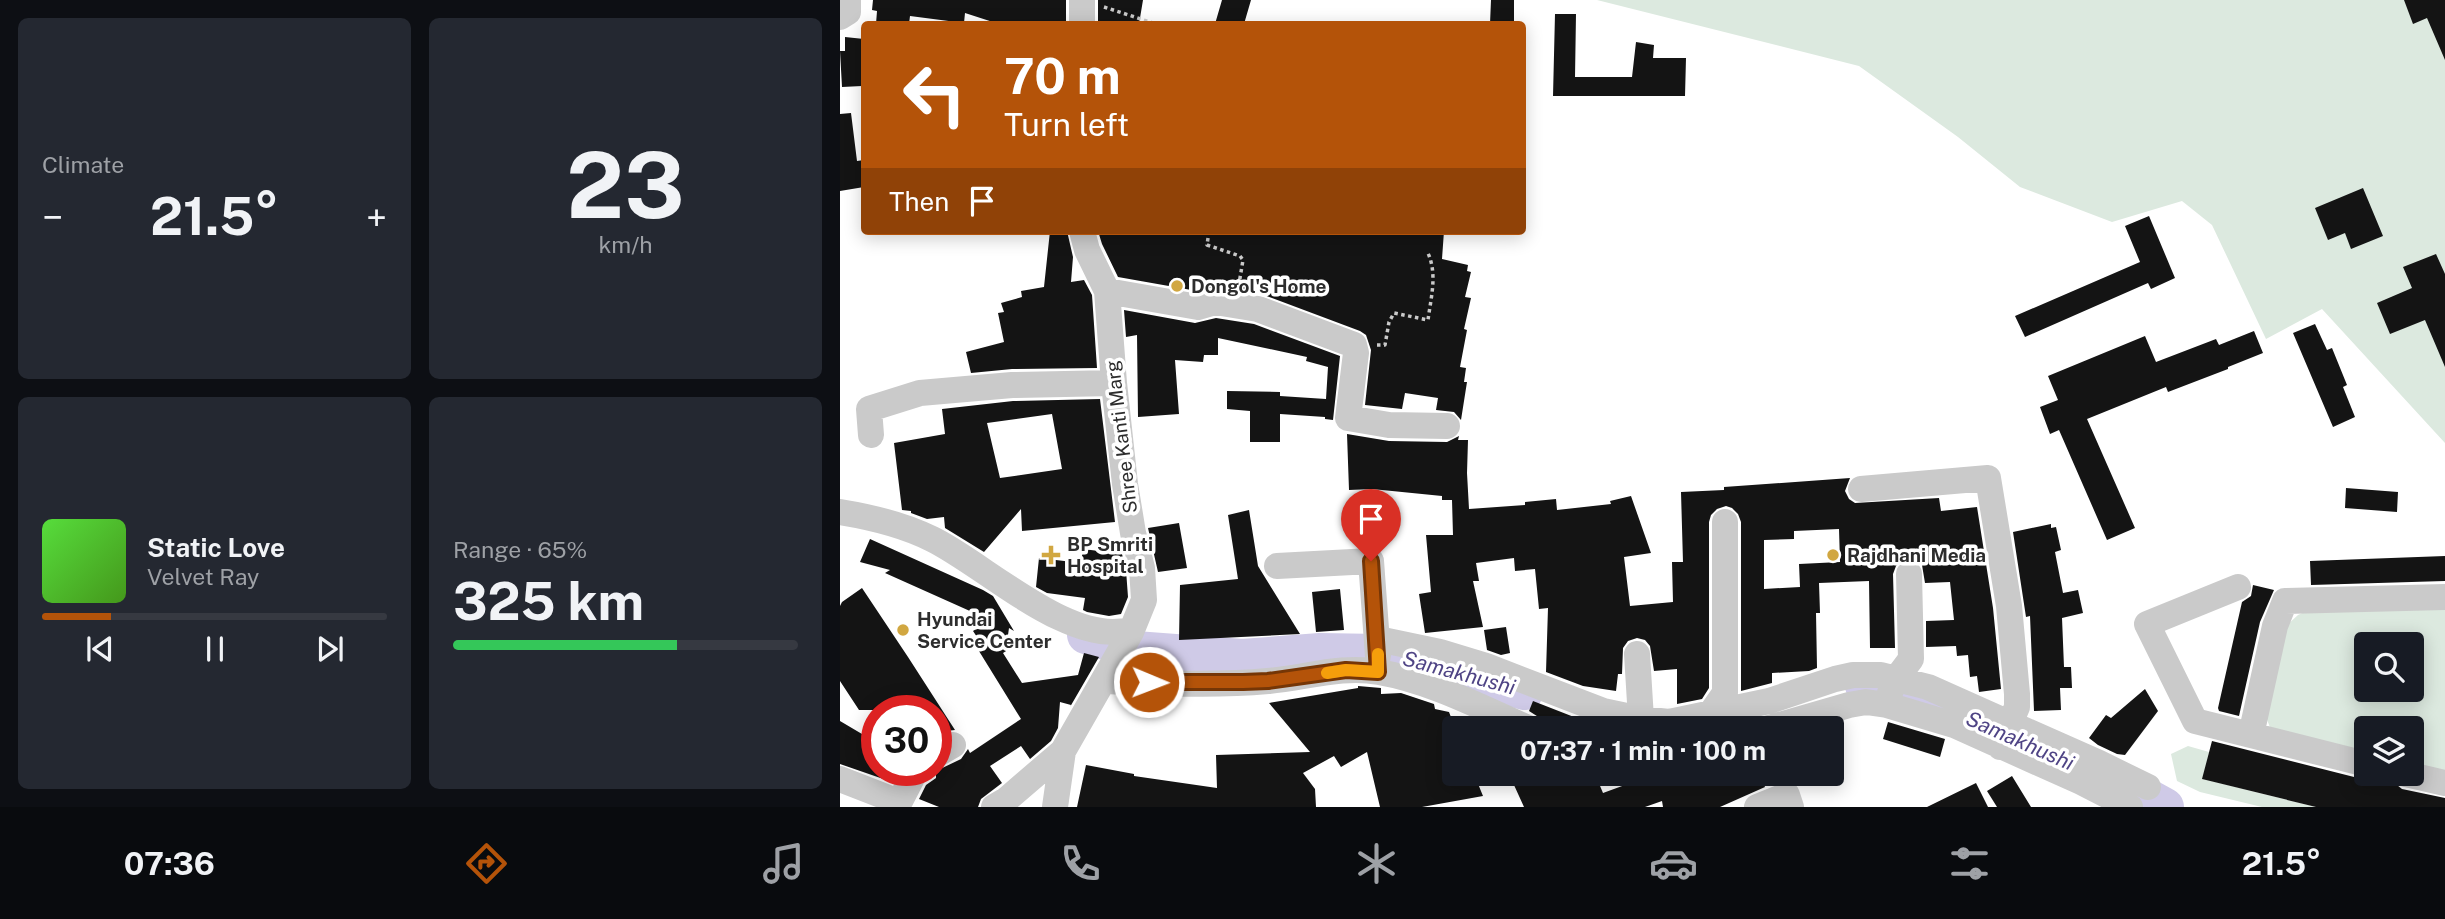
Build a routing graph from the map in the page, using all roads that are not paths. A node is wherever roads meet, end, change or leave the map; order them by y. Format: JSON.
{"nodes":[{"id":1,"x":848,"y":0,"type":"edge"},
{"id":2,"x":840,"y":17,"type":"edge"},
{"id":3,"x":1083,"y":235,"type":"edge"},
{"id":4,"x":1107,"y":290,"type":"junction"},
{"id":5,"x":1114,"y":383,"type":"junction"},
{"id":6,"x":1447,"y":426,"type":"dead end"},
{"id":7,"x":871,"y":435,"type":"dead end"},
{"id":8,"x":1861,"y":489,"type":"dead end"},
{"id":9,"x":840,"y":512,"type":"edge"},
{"id":10,"x":1725,"y":522,"type":"dead end"},
{"id":11,"x":1277,"y":566,"type":"dead end"},
{"id":12,"x":1909,"y":574,"type":"dead end"},
{"id":13,"x":2238,"y":587,"type":"dead end"},
{"id":14,"x":2445,"y":597,"type":"edge"},
{"id":15,"x":1132,"y":631,"type":"junction"},
{"id":16,"x":1378,"y":654,"type":"junction"},
{"id":17,"x":1637,"y":654,"type":"dead end"},
{"id":18,"x":1110,"y":670,"type":"junction"},
{"id":19,"x":1891,"y":691,"type":"junction"},
{"id":20,"x":1499,"y":716,"type":"edge"},
{"id":21,"x":1627,"y":716,"type":"edge"},
{"id":22,"x":1641,"y":716,"type":"edge"},
{"id":23,"x":1713,"y":716,"type":"edge"},
{"id":24,"x":1723,"y":716,"type":"edge"},
{"id":25,"x":1811,"y":716,"type":"edge"},
{"id":26,"x":2005,"y":735,"type":"junction"},
{"id":27,"x":2251,"y":735,"type":"junction"},
{"id":28,"x":1063,"y":751,"type":"junction"},
{"id":29,"x":2354,"y":761,"type":"edge"},
{"id":30,"x":2424,"y":778,"type":"edge"},
{"id":31,"x":840,"y":779,"type":"edge"},
{"id":32,"x":2445,"y":783,"type":"edge"},
{"id":33,"x":908,"y":786,"type":"edge"},
{"id":34,"x":2148,"y":787,"type":"dead end"},
{"id":35,"x":898,"y":804,"type":"edge"},
{"id":36,"x":994,"y":807,"type":"edge"},
{"id":37,"x":1055,"y":807,"type":"edge"},
{"id":38,"x":1758,"y":807,"type":"edge"},
{"id":39,"x":1791,"y":807,"type":"edge"},
{"id":40,"x":2130,"y":807,"type":"edge"}],
"edges":[{"from":1,"to":2,"type":"street"},
{"from":3,"to":4,"type":"street","name":"Shree Kanti Marg"},
{"from":4,"to":5,"type":"street","name":"Shree Kanti Marg"},
{"from":4,"to":6,"type":"street"},
{"from":5,"to":7,"type":"street"},
{"from":5,"to":15,"type":"street","name":"Shree Kanti Marg"},
{"from":8,"to":26,"type":"street"},
{"from":9,"to":15,"type":"street"},
{"from":10,"to":23,"type":"street"},
{"from":11,"to":16,"type":"street"},
{"from":12,"to":19,"type":"street"},
{"from":13,"to":27,"type":"street"},
{"from":14,"to":27,"type":"street"},
{"from":15,"to":18,"type":"street","name":"Shree Kanti Marg"},
{"from":16,"to":18,"type":"street"},
{"from":16,"to":20,"type":"street"},
{"from":16,"to":21,"type":"street"},
{"from":17,"to":22,"type":"street"},
{"from":18,"to":28,"type":"street","name":"Shree Kanti Marg"},
{"from":19,"to":24,"type":"street"},
{"from":19,"to":25,"type":"street"},
{"from":19,"to":26,"type":"street"},
{"from":26,"to":34,"type":"street"},
{"from":26,"to":40,"type":"street"},
{"from":27,"to":29,"type":"street"},
{"from":28,"to":36,"type":"street","name":"Shree Kanti Marg"},
{"from":28,"to":37,"type":"street","name":"Shree Kanti Marg"},
{"from":30,"to":32,"type":"street"},
{"from":31,"to":35,"type":"street"},
{"from":33,"to":35,"type":"street"},
{"from":38,"to":39,"type":"street"}]}
